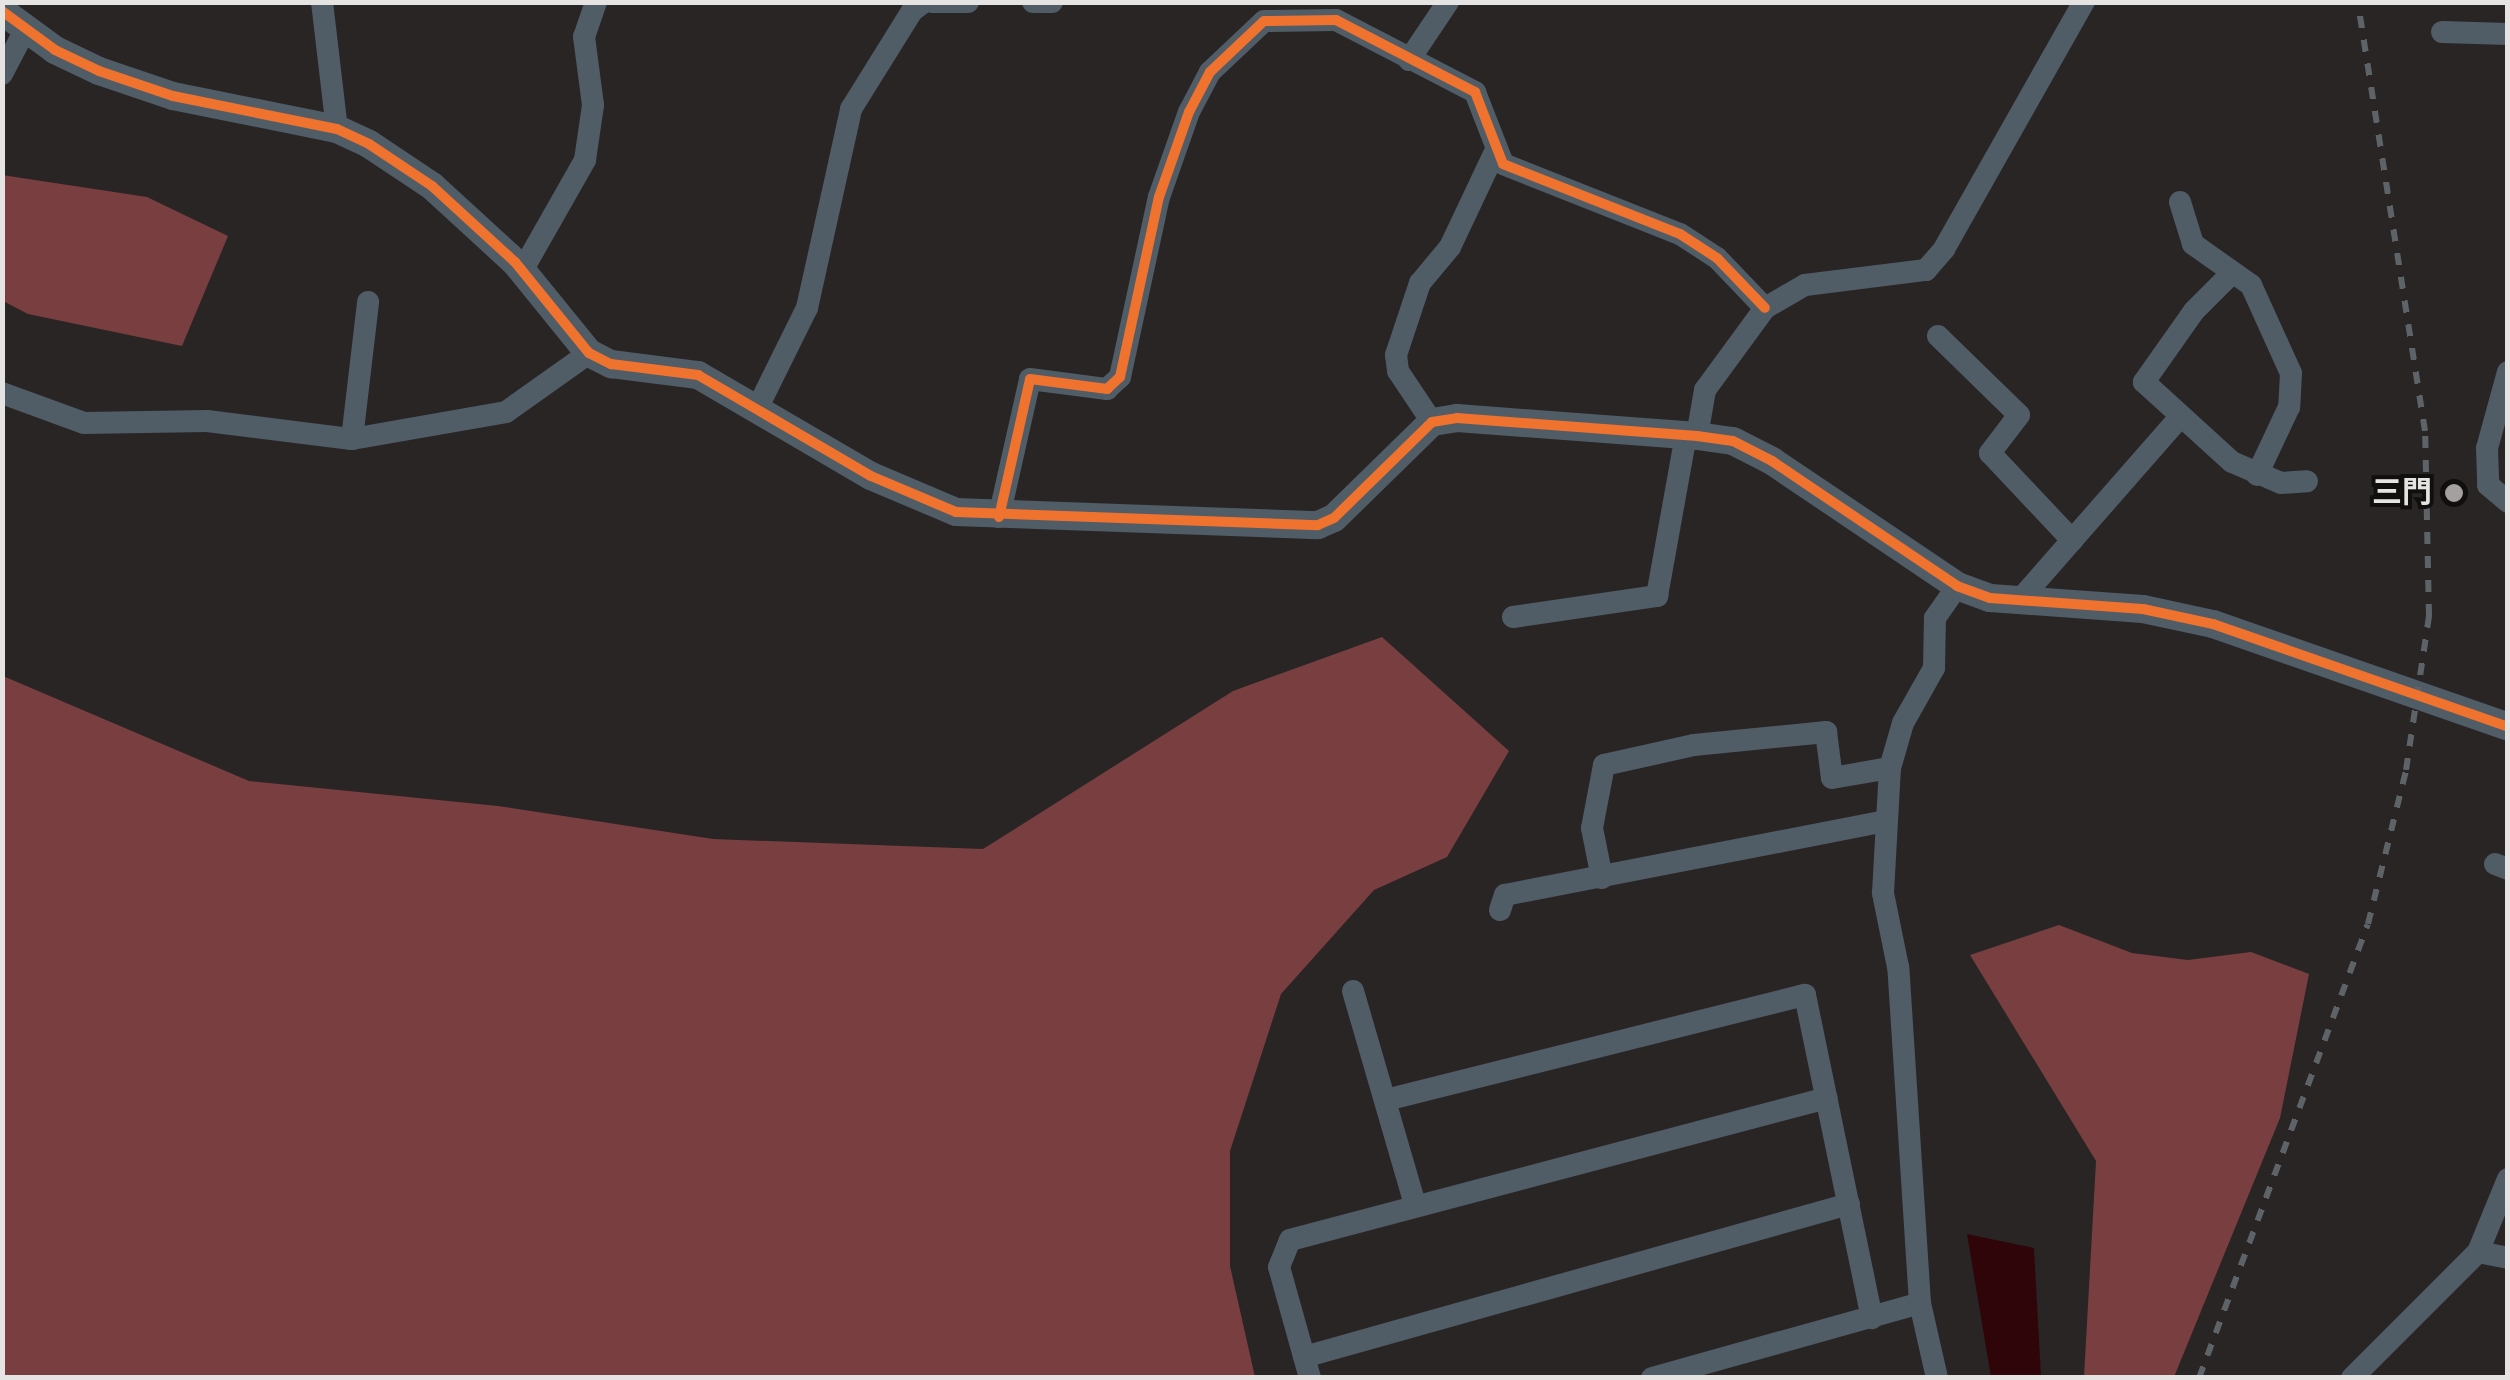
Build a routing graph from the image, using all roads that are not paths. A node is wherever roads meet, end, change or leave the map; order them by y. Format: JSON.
{"nodes":[{"id":1,"x":322,"y":2,"type":"edge"},
{"id":2,"x":596,"y":2,"type":"edge"},
{"id":3,"x":924,"y":2,"type":"edge"},
{"id":4,"x":932,"y":2,"type":"edge"},
{"id":5,"x":968,"y":2,"type":"edge"},
{"id":6,"x":1033,"y":2,"type":"edge"},
{"id":7,"x":1052,"y":2,"type":"edge"},
{"id":8,"x":1448,"y":2,"type":"edge"},
{"id":9,"x":2084,"y":2,"type":"edge"},
{"id":10,"x":2,"y":10,"type":"edge"},
{"id":11,"x":25,"y":30,"type":"junction"},
{"id":12,"x":2442,"y":32,"type":"dead end"},
{"id":13,"x":2508,"y":34,"type":"edge"},
{"id":14,"x":1409,"y":60,"type":"junction"},
{"id":15,"x":2,"y":74,"type":"edge"},
{"id":16,"x":337,"y":128,"type":"junction"},
{"id":17,"x":1494,"y":154,"type":"junction"},
{"id":18,"x":2180,"y":202,"type":"dead end"},
{"id":19,"x":522,"y":271,"type":"junction"},
{"id":20,"x":2231,"y":274,"type":"junction"},
{"id":21,"x":368,"y":302,"type":"dead end"},
{"id":22,"x":1765,"y":308,"type":"junction"},
{"id":23,"x":1938,"y":336,"type":"dead end"},
{"id":24,"x":589,"y":353,"type":"junction"},
{"id":25,"x":2508,"y":372,"type":"edge"},
{"id":26,"x":2,"y":394,"type":"edge"},
{"id":27,"x":758,"y":407,"type":"junction"},
{"id":28,"x":2181,"y":416,"type":"junction"},
{"id":29,"x":1432,"y":422,"type":"junction"},
{"id":30,"x":1691,"y":436,"type":"junction"},
{"id":31,"x":352,"y":439,"type":"junction"},
{"id":32,"x":2257,"y":476,"type":"junction"},
{"id":33,"x":2307,"y":481,"type":"dead end"},
{"id":34,"x":2508,"y":502,"type":"edge"},
{"id":35,"x":1000,"y":517,"type":"junction"},
{"id":36,"x":2072,"y":540,"type":"junction"},
{"id":37,"x":1956,"y":586,"type":"junction"},
{"id":38,"x":2018,"y":602,"type":"junction"},
{"id":39,"x":1514,"y":617,"type":"dead end"},
{"id":40,"x":2508,"y":727,"type":"edge"},
{"id":41,"x":1890,"y":768,"type":"junction"},
{"id":42,"x":1887,"y":821,"type":"junction"},
{"id":43,"x":1602,"y":878,"type":"junction"},
{"id":44,"x":1500,"y":910,"type":"dead end"},
{"id":45,"x":1354,"y":991,"type":"dead end"},
{"id":46,"x":1827,"y":1098,"type":"junction"},
{"id":47,"x":1386,"y":1100,"type":"junction"},
{"id":48,"x":2508,"y":1179,"type":"edge"},
{"id":49,"x":1414,"y":1204,"type":"junction"},
{"id":50,"x":1849,"y":1204,"type":"junction"},
{"id":51,"x":2478,"y":1252,"type":"junction"},
{"id":52,"x":2508,"y":1258,"type":"edge"},
{"id":53,"x":1920,"y":1304,"type":"junction"},
{"id":54,"x":1872,"y":1318,"type":"junction"},
{"id":55,"x":1307,"y":1367,"type":"edge"},
{"id":56,"x":1652,"y":1378,"type":"edge"},
{"id":57,"x":1937,"y":1378,"type":"edge"},
{"id":58,"x":2352,"y":1378,"type":"edge"}],
"edges":[{"from":1,"to":16,"type":"street"},
{"from":2,"to":19,"type":"street"},
{"from":3,"to":27,"type":"street"},
{"from":4,"to":5,"type":"street"},
{"from":6,"to":7,"type":"street"},
{"from":8,"to":14,"type":"street"},
{"from":9,"to":22,"type":"street"},
{"from":10,"to":11,"type":"street"},
{"from":11,"to":15,"type":"street"},
{"from":11,"to":16,"type":"street"},
{"from":12,"to":13,"type":"street"},
{"from":14,"to":17,"type":"street"},
{"from":14,"to":35,"type":"street"},
{"from":16,"to":19,"type":"street"},
{"from":17,"to":22,"type":"street"},
{"from":17,"to":29,"type":"street"},
{"from":18,"to":20,"type":"street"},
{"from":19,"to":24,"type":"street"},
{"from":20,"to":28,"type":"street"},
{"from":20,"to":32,"type":"street"},
{"from":21,"to":31,"type":"street"},
{"from":22,"to":30,"type":"street"},
{"from":23,"to":36,"type":"street"},
{"from":24,"to":27,"type":"street"},
{"from":24,"to":31,"type":"street"},
{"from":25,"to":34,"type":"street"},
{"from":26,"to":31,"type":"street"},
{"from":27,"to":35,"type":"street"},
{"from":28,"to":32,"type":"street"},
{"from":28,"to":36,"type":"street"},
{"from":29,"to":30,"type":"street"},
{"from":29,"to":35,"type":"street"},
{"from":30,"to":37,"type":"street"},
{"from":30,"to":39,"type":"street"},
{"from":32,"to":33,"type":"street"},
{"from":36,"to":38,"type":"street"},
{"from":37,"to":38,"type":"street"},
{"from":37,"to":41,"type":"street"},
{"from":38,"to":40,"type":"street"},
{"from":41,"to":42,"type":"street"},
{"from":41,"to":43,"type":"street"},
{"from":42,"to":43,"type":"street"},
{"from":42,"to":53,"type":"street"},
{"from":43,"to":44,"type":"street"},
{"from":45,"to":47,"type":"street"},
{"from":46,"to":47,"type":"street"},
{"from":46,"to":49,"type":"street"},
{"from":46,"to":50,"type":"street"},
{"from":47,"to":49,"type":"street"},
{"from":48,"to":51,"type":"street"},
{"from":49,"to":55,"type":"street"},
{"from":50,"to":54,"type":"street"},
{"from":50,"to":55,"type":"street"},
{"from":51,"to":52,"type":"street"},
{"from":51,"to":58,"type":"street"},
{"from":53,"to":54,"type":"street"},
{"from":53,"to":57,"type":"street"},
{"from":54,"to":56,"type":"street"}]}
